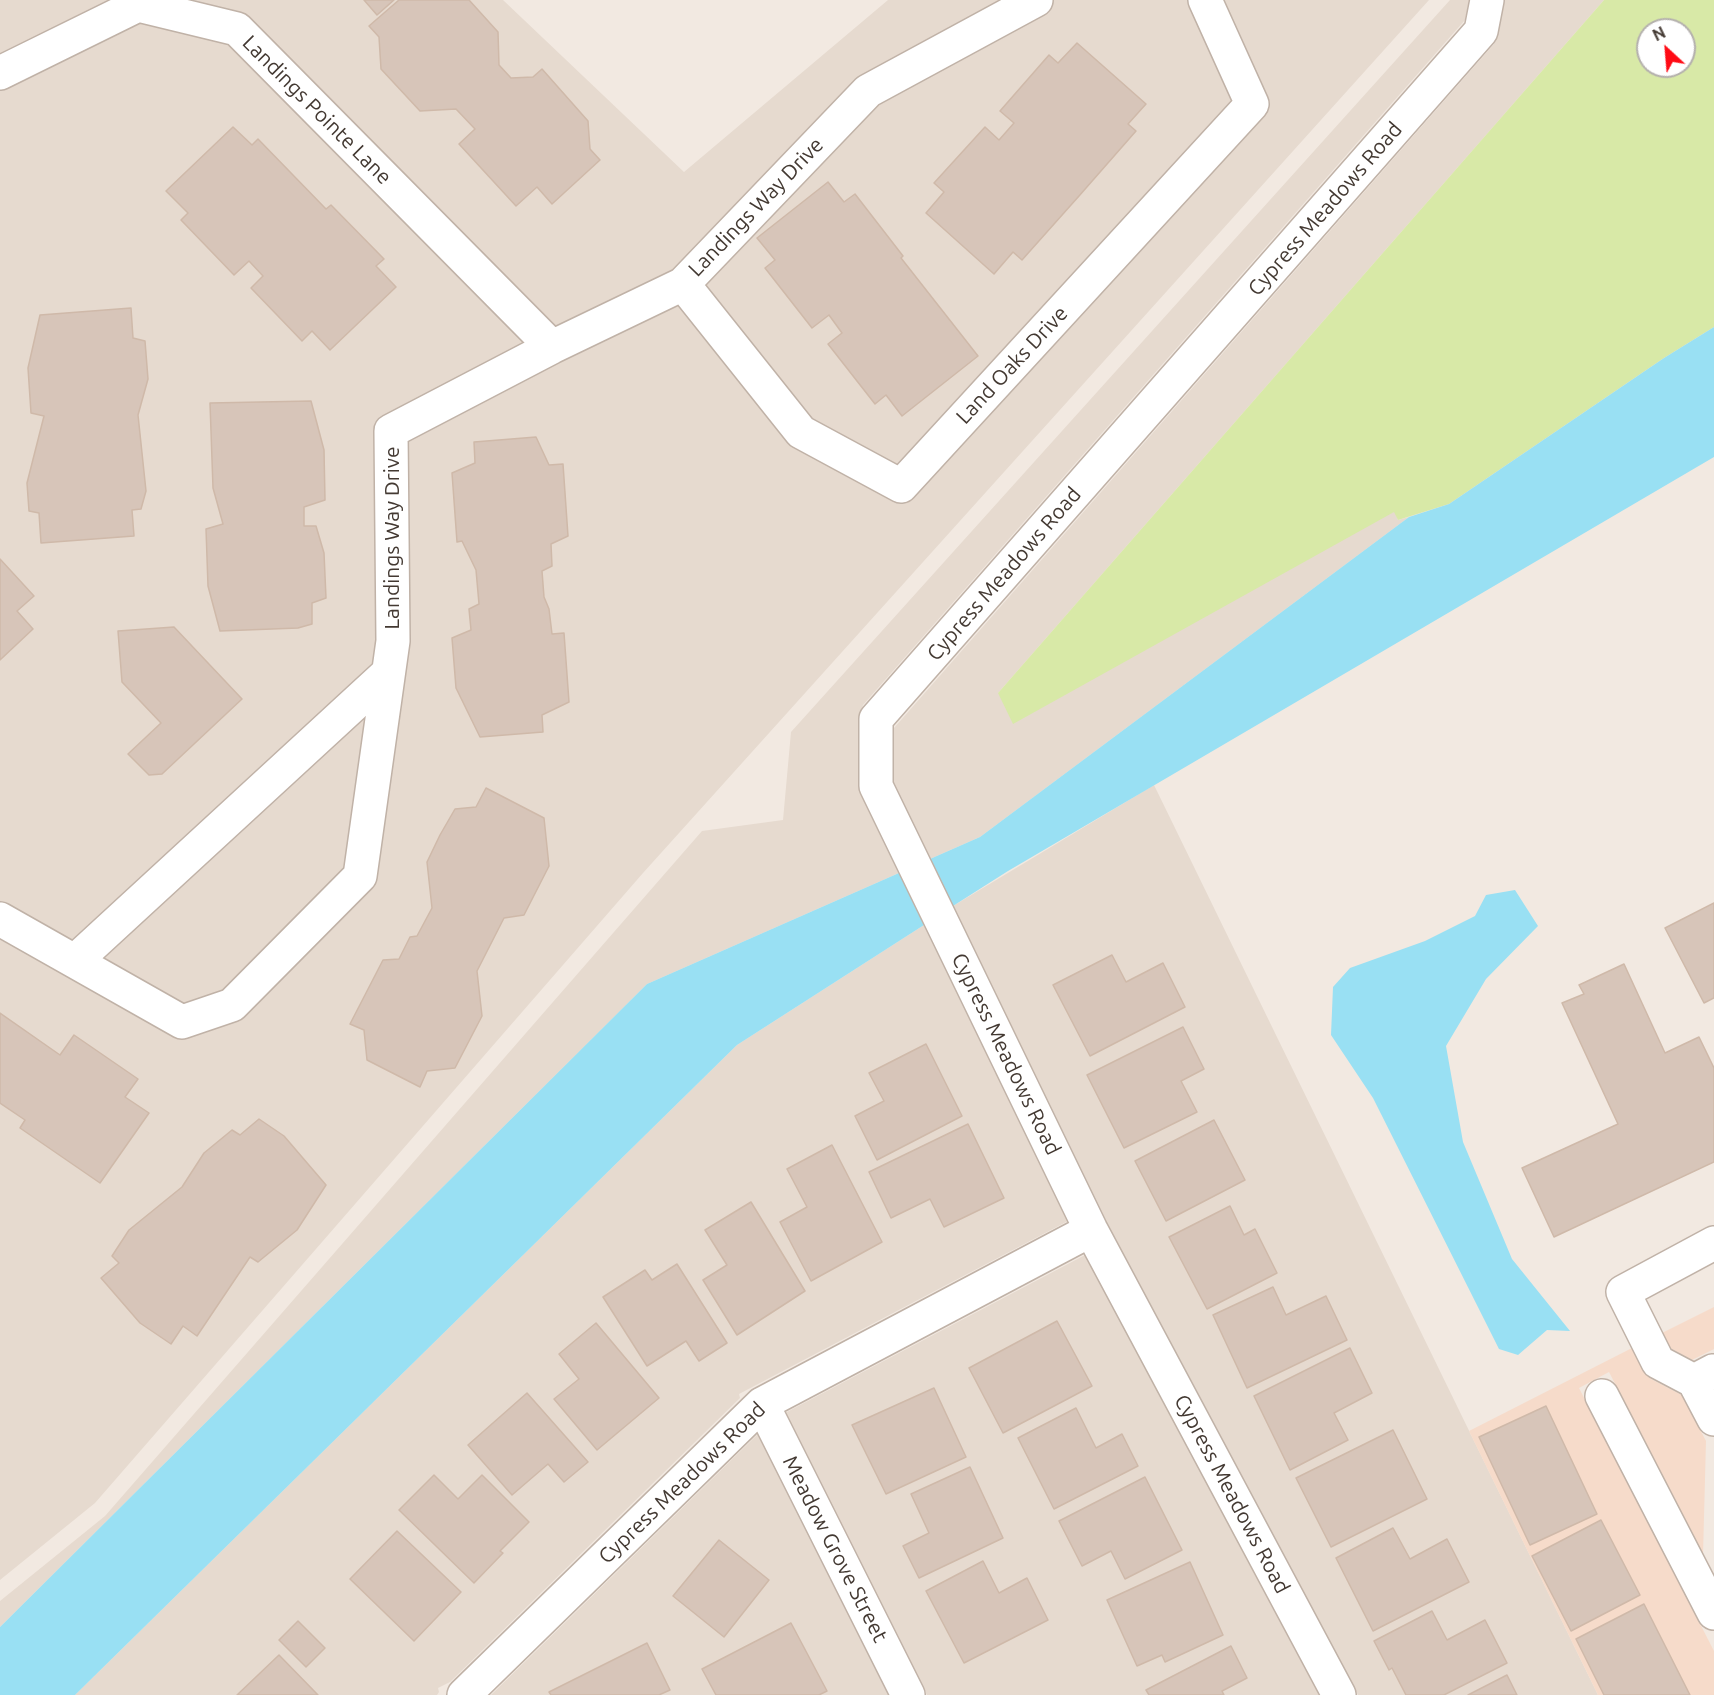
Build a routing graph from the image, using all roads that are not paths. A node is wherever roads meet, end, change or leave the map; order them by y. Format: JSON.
{"nodes":[{"id":1,"x":1036,"y":0,"type":"edge"},
{"id":2,"x":1205,"y":0,"type":"edge"},
{"id":3,"x":1487,"y":0,"type":"edge"},
{"id":4,"x":0,"y":73,"type":"edge"},
{"id":5,"x":683,"y":284,"type":"junction"},
{"id":6,"x":552,"y":347,"type":"junction"},
{"id":7,"x":388,"y":673,"type":"junction"},
{"id":8,"x":0,"y":919,"type":"edge"},
{"id":9,"x":75,"y":961,"type":"junction"},
{"id":10,"x":1091,"y":1230,"type":"junction"},
{"id":11,"x":1714,"y":1243,"type":"edge"},
{"id":12,"x":1704,"y":1376,"type":"edge"},
{"id":13,"x":1602,"y":1396,"type":"dead end"},
{"id":14,"x":762,"y":1404,"type":"junction"},
{"id":15,"x":1714,"y":1419,"type":"edge"},
{"id":16,"x":1714,"y":1613,"type":"edge"},
{"id":17,"x":464,"y":1695,"type":"edge"},
{"id":18,"x":908,"y":1695,"type":"edge"},
{"id":19,"x":1339,"y":1695,"type":"edge"}],
"edges":[{"from":1,"to":5,"type":"street","name":"Landings Way Drive"},
{"from":2,"to":5,"type":"street","name":"Land Oaks Drive"},
{"from":3,"to":10,"type":"street","name":"Cypress Meadows Road"},
{"from":4,"to":6,"type":"street","name":"Landings Pointe Lane"},
{"from":5,"to":6,"type":"street","name":"Landings Way Drive"},
{"from":6,"to":7,"type":"street","name":"Landings Way Drive"},
{"from":7,"to":9,"type":"street"},
{"from":7,"to":9,"type":"street","name":"Landings Way Drive"},
{"from":8,"to":9,"type":"street","name":"Landings Way Drive"},
{"from":10,"to":14,"type":"street","name":"Cypress Meadows Road"},
{"from":10,"to":19,"type":"street","name":"Cypress Meadows Road"},
{"from":11,"to":12,"type":"street"},
{"from":12,"to":15,"type":"street"},
{"from":13,"to":16,"type":"street"},
{"from":14,"to":17,"type":"street","name":"Cypress Meadows Road"},
{"from":14,"to":18,"type":"street","name":"Meadow Grove Street"}]}
